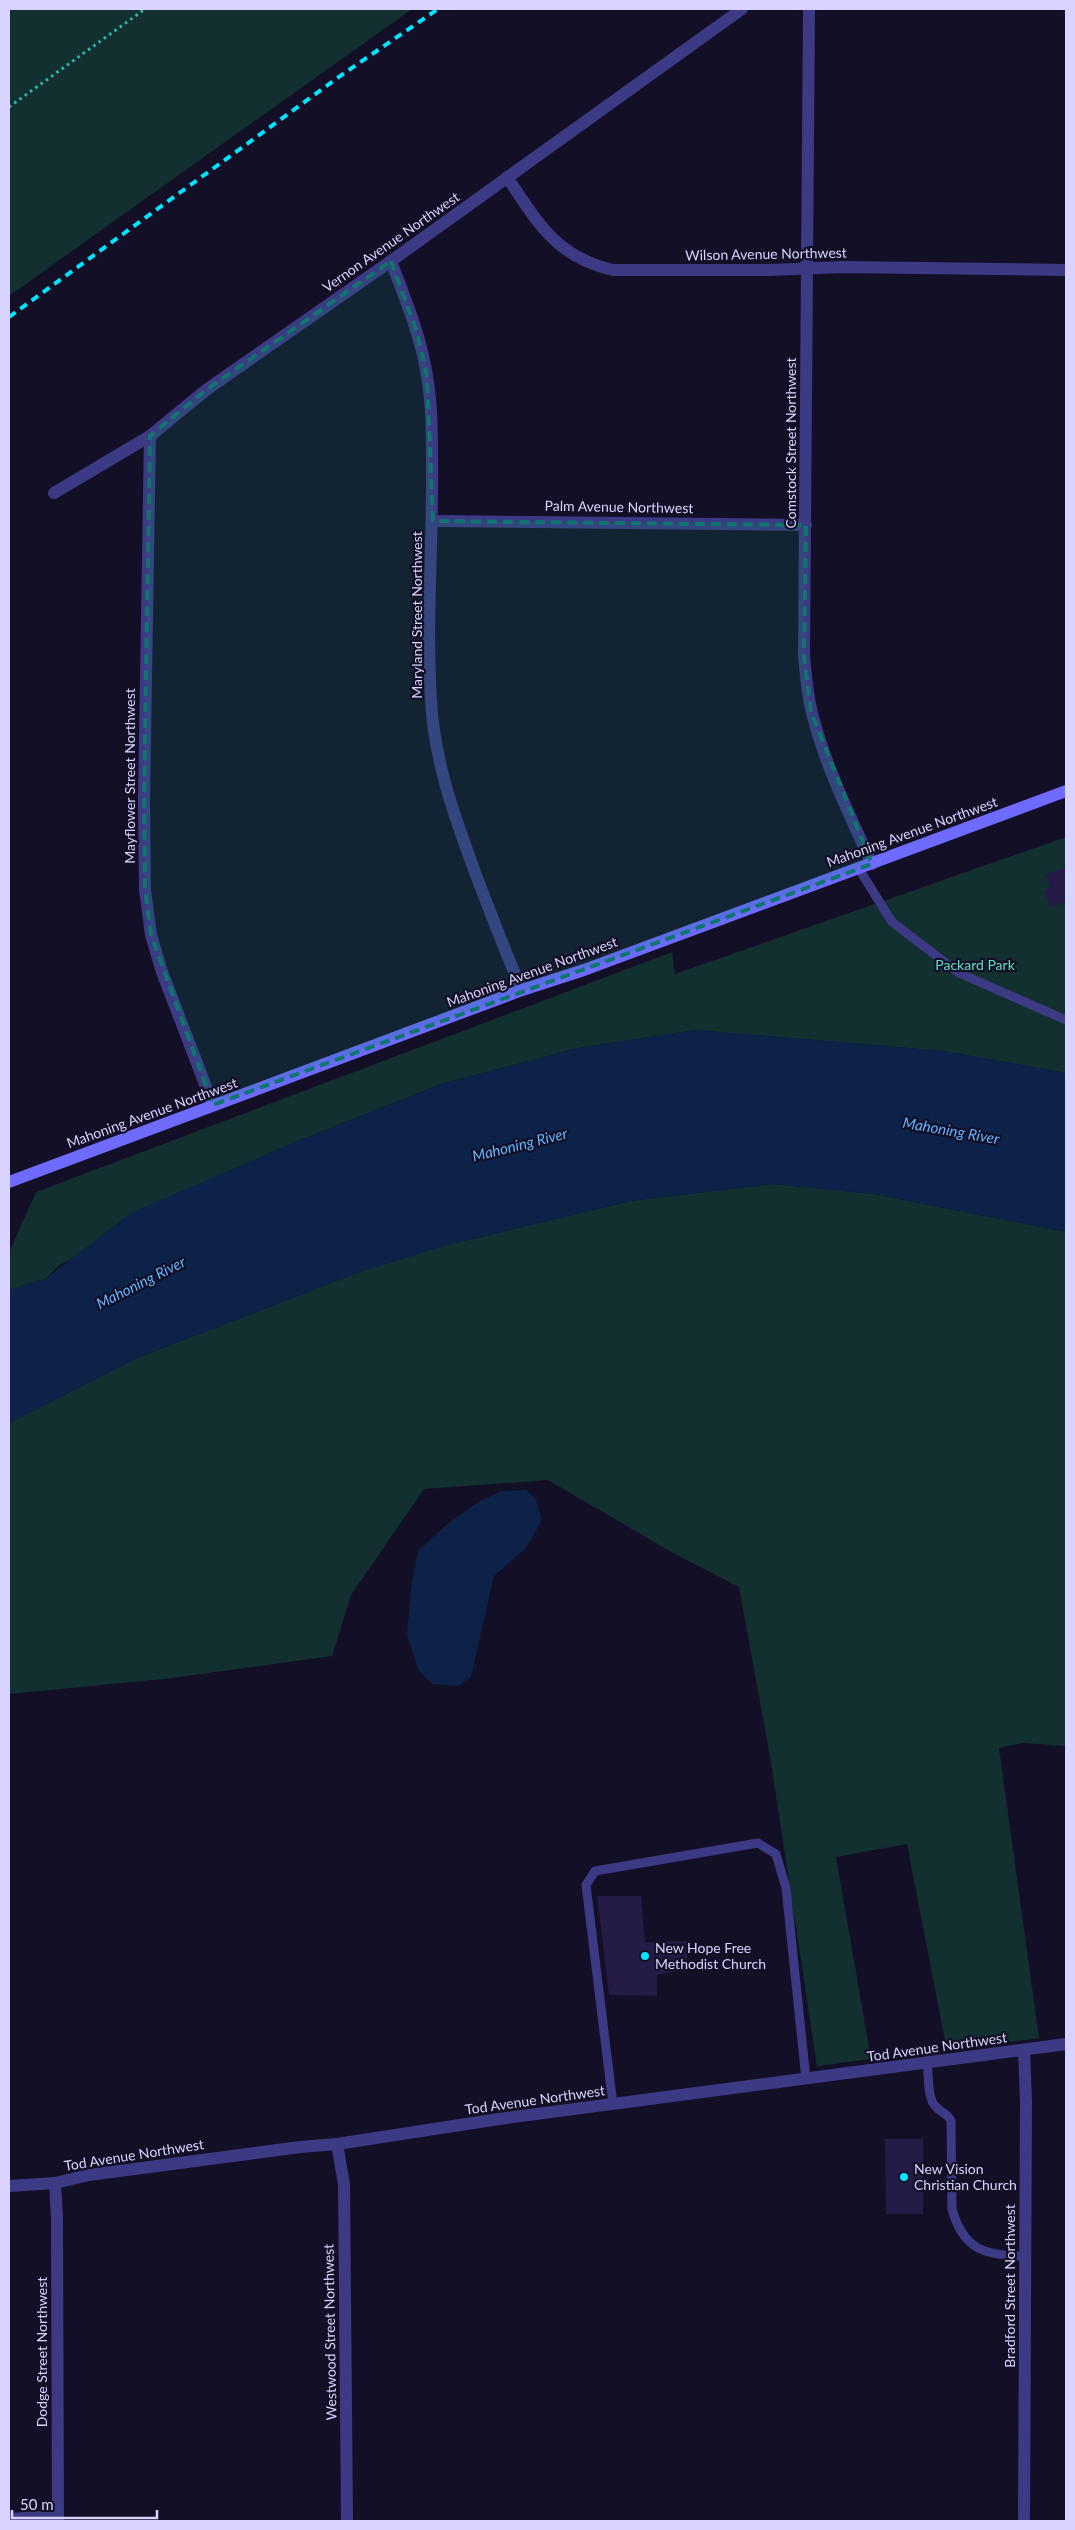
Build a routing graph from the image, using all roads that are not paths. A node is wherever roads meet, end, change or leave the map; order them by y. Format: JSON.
{"nodes":[{"id":1,"x":742,"y":9,"type":"edge"},
{"id":2,"x":809,"y":9,"type":"edge"},
{"id":3,"x":507,"y":177,"type":"junction"},
{"id":4,"x":391,"y":261,"type":"junction"},
{"id":5,"x":809,"y":268,"type":"junction"},
{"id":6,"x":1066,"y":270,"type":"edge"},
{"id":7,"x":150,"y":436,"type":"junction"},
{"id":8,"x":54,"y":493,"type":"dead end"},
{"id":9,"x":433,"y":521,"type":"junction"},
{"id":10,"x":806,"y":525,"type":"junction"},
{"id":11,"x":1066,"y":791,"type":"edge"},
{"id":12,"x":872,"y":864,"type":"junction"},
{"id":13,"x":859,"y":869,"type":"junction"},
{"id":14,"x":522,"y":990,"type":"junction"},
{"id":15,"x":1066,"y":1020,"type":"edge"},
{"id":16,"x":212,"y":1105,"type":"junction"},
{"id":17,"x":9,"y":1182,"type":"edge"},
{"id":18,"x":1066,"y":2044,"type":"edge"},
{"id":19,"x":1024,"y":2050,"type":"junction"},
{"id":20,"x":927,"y":2063,"type":"junction"},
{"id":21,"x":806,"y":2079,"type":"junction"},
{"id":22,"x":613,"y":2105,"type":"junction"},
{"id":23,"x":337,"y":2144,"type":"junction"},
{"id":24,"x":54,"y":2183,"type":"junction"},
{"id":25,"x":9,"y":2186,"type":"edge"},
{"id":26,"x":1025,"y":2256,"type":"junction"},
{"id":27,"x":58,"y":2518,"type":"edge"},
{"id":28,"x":9,"y":2519,"type":"edge"},
{"id":29,"x":347,"y":2521,"type":"edge"},
{"id":30,"x":1024,"y":2521,"type":"edge"}],
"edges":[{"from":1,"to":3,"type":"street","name":"Vernon Avenue Northwest"},
{"from":2,"to":5,"type":"street","name":"Comstock Street Northwest"},
{"from":3,"to":4,"type":"street","name":"Vernon Avenue Northwest"},
{"from":3,"to":5,"type":"street","name":"Wilson Avenue Northwest"},
{"from":4,"to":7,"type":"street","name":"Vernon Avenue Northwest"},
{"from":4,"to":9,"type":"street","name":"Maryland Street Northwest"},
{"from":5,"to":6,"type":"street","name":"Wilson Avenue Northwest"},
{"from":5,"to":10,"type":"street","name":"Comstock Street Northwest"},
{"from":7,"to":8,"type":"street","name":"Vernon Avenue Northwest"},
{"from":7,"to":16,"type":"street","name":"Mayflower Street Northwest"},
{"from":9,"to":10,"type":"street","name":"Palm Avenue Northwest"},
{"from":9,"to":14,"type":"street","name":"Maryland Street Northwest"},
{"from":10,"to":12,"type":"street","name":"Comstock Street Northwest"},
{"from":11,"to":12,"type":"main road","name":"Mahoning Avenue Northwest"},
{"from":12,"to":13,"type":"main road","name":"Mahoning Avenue Northwest"},
{"from":13,"to":14,"type":"main road","name":"Mahoning Avenue Northwest"},
{"from":13,"to":15,"type":"lane"},
{"from":14,"to":16,"type":"main road","name":"Mahoning Avenue Northwest"},
{"from":16,"to":17,"type":"main road","name":"Mahoning Avenue Northwest"},
{"from":18,"to":19,"type":"street","name":"Tod Avenue Northwest"},
{"from":19,"to":20,"type":"street","name":"Tod Avenue Northwest"},
{"from":19,"to":26,"type":"street","name":"Bradford Street Northwest"},
{"from":20,"to":21,"type":"street","name":"Tod Avenue Northwest"},
{"from":20,"to":26,"type":"lane"},
{"from":21,"to":22,"type":"street","name":"Tod Avenue Northwest"},
{"from":21,"to":22,"type":"lane"},
{"from":22,"to":23,"type":"street","name":"Tod Avenue Northwest"},
{"from":23,"to":24,"type":"street","name":"Tod Avenue Northwest"},
{"from":23,"to":29,"type":"street","name":"Westwood Street Northwest"},
{"from":24,"to":25,"type":"street","name":"Tod Avenue Northwest"},
{"from":24,"to":27,"type":"street","name":"Dodge Street Northwest"},
{"from":26,"to":30,"type":"street","name":"Bradford Street Northwest"},
{"from":27,"to":28,"type":"street"}]}
